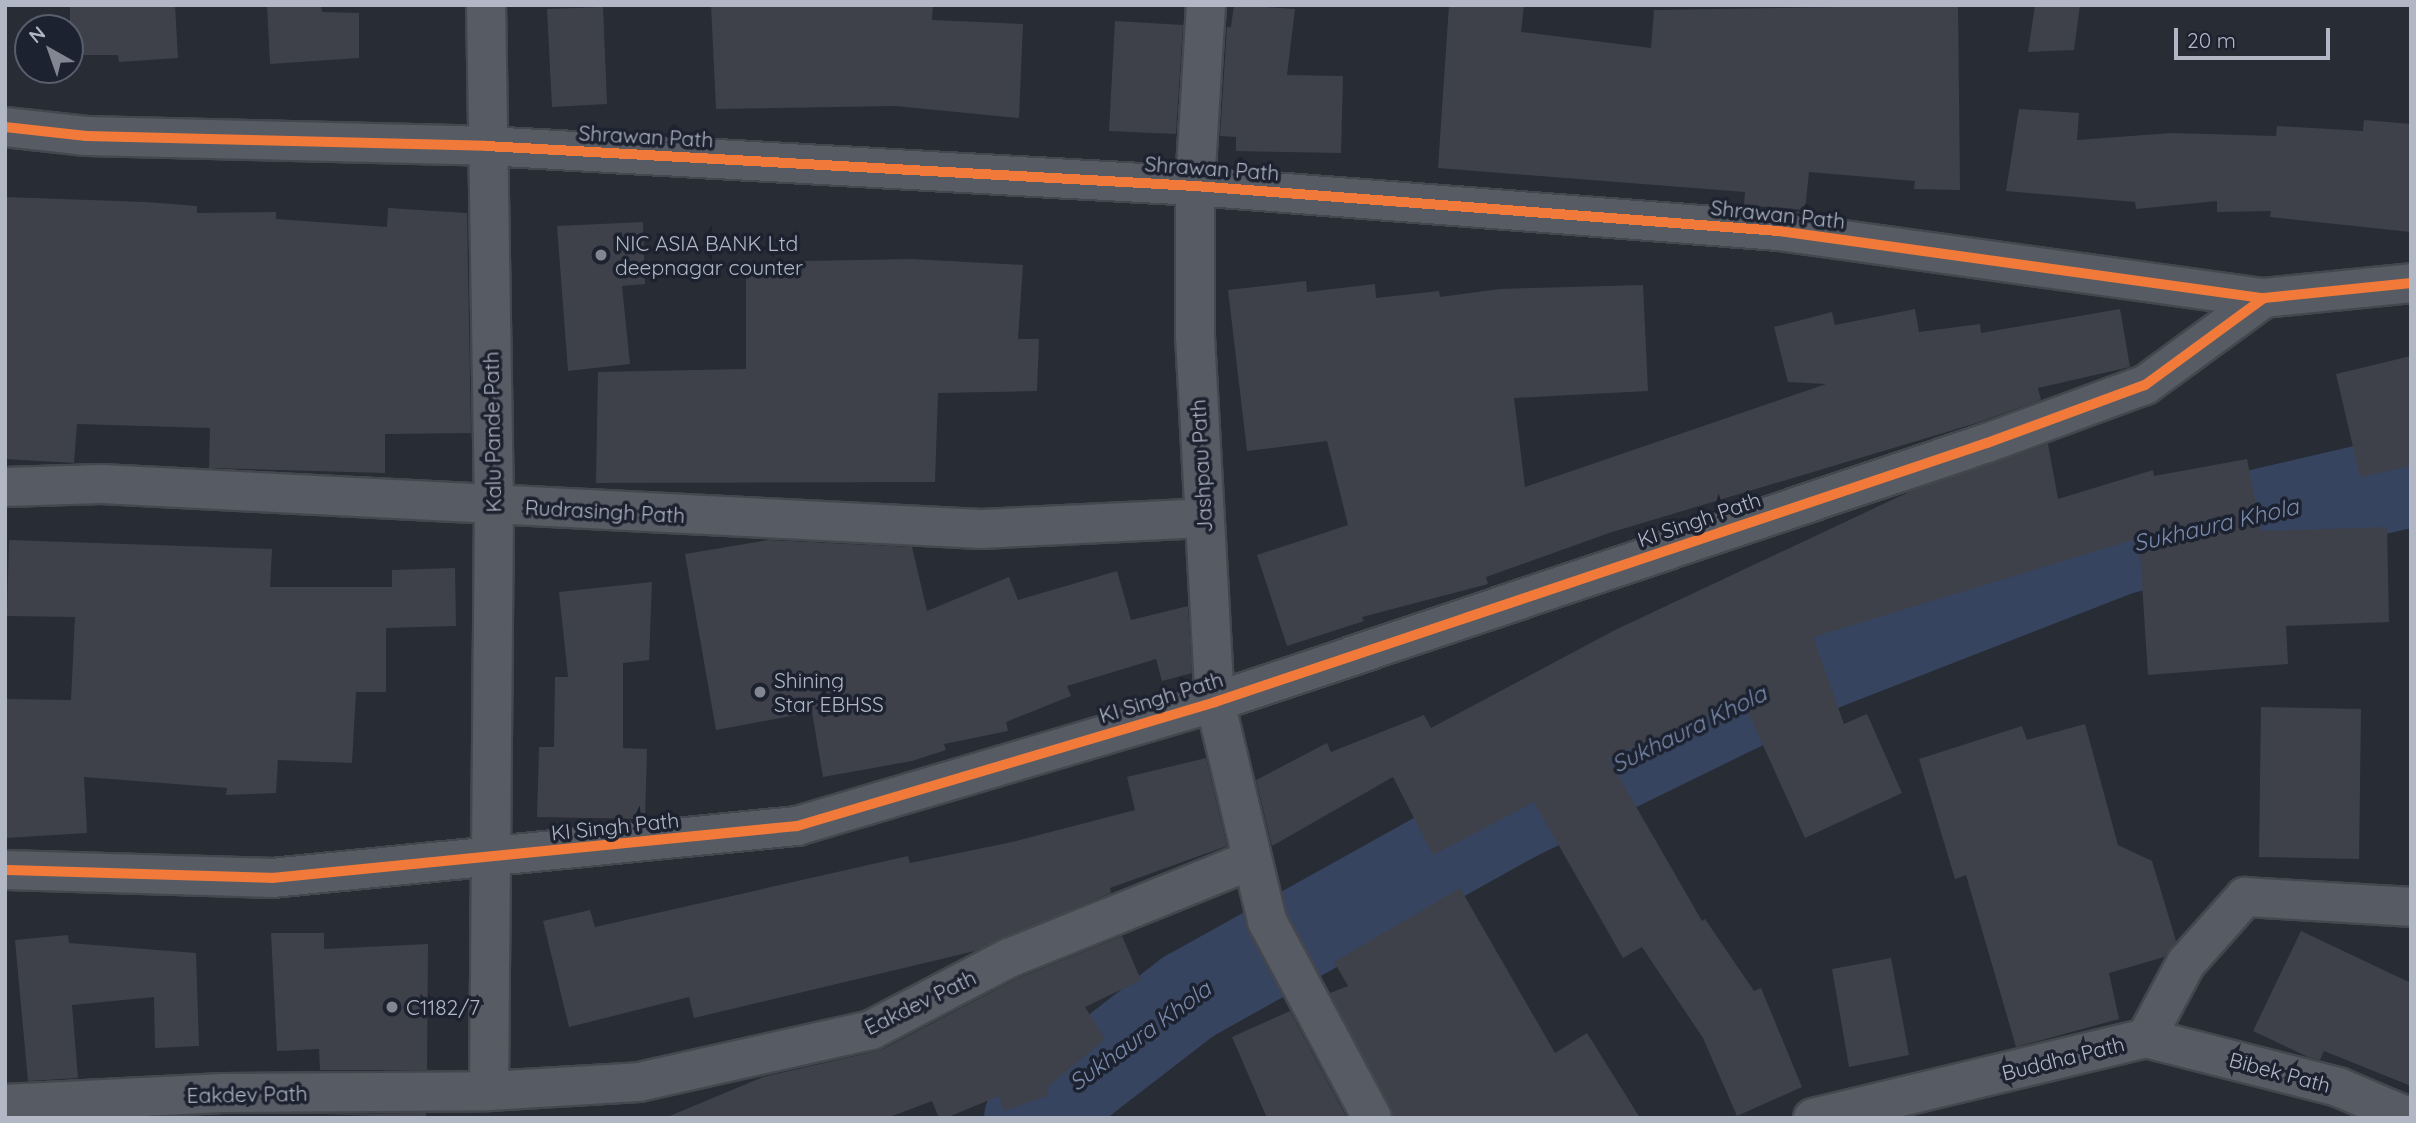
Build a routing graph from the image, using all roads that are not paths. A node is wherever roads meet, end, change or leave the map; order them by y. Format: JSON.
{"nodes":[{"id":1,"x":486,"y":5,"type":"edge"},
{"id":2,"x":1206,"y":5,"type":"edge"},
{"id":3,"x":5,"y":127,"type":"edge"},
{"id":4,"x":486,"y":146,"type":"junction"},
{"id":5,"x":1195,"y":186,"type":"junction"},
{"id":6,"x":2411,"y":283,"type":"edge"},
{"id":7,"x":2264,"y":298,"type":"junction"},
{"id":8,"x":5,"y":487,"type":"edge"},
{"id":9,"x":494,"y":506,"type":"junction"},
{"id":10,"x":1204,"y":518,"type":"junction"},
{"id":11,"x":1215,"y":702,"type":"junction"},
{"id":12,"x":488,"y":859,"type":"junction"},
{"id":13,"x":1251,"y":860,"type":"junction"},
{"id":14,"x":5,"y":870,"type":"edge"},
{"id":15,"x":2411,"y":907,"type":"edge"},
{"id":16,"x":2146,"y":1038,"type":"junction"},
{"id":17,"x":489,"y":1091,"type":"junction"},
{"id":18,"x":5,"y":1104,"type":"edge"},
{"id":19,"x":1372,"y":1118,"type":"edge"},
{"id":20,"x":1814,"y":1118,"type":"edge"},
{"id":21,"x":2411,"y":1118,"type":"edge"}],
"edges":[{"from":1,"to":4,"type":"street","name":"Kalu Pande Path"},
{"from":2,"to":5,"type":"street","name":"Jashpau Path"},
{"from":3,"to":4,"type":"street","name":"Shrawan Path"},
{"from":4,"to":5,"type":"street","name":"Shrawan Path"},
{"from":4,"to":9,"type":"street","name":"Kalu Pande Path"},
{"from":5,"to":7,"type":"street","name":"Shrawan Path"},
{"from":5,"to":10,"type":"street","name":"Jashpau Path"},
{"from":6,"to":7,"type":"street","name":"Shrawan Path"},
{"from":7,"to":11,"type":"street","name":"KI Singh Path"},
{"from":8,"to":9,"type":"street","name":"Rudrasingh Path"},
{"from":9,"to":10,"type":"street","name":"Rudrasingh Path"},
{"from":9,"to":12,"type":"street","name":"Kalu Pande Path"},
{"from":10,"to":11,"type":"street","name":"Jashpau Path"},
{"from":11,"to":12,"type":"street","name":"KI Singh Path"},
{"from":11,"to":13,"type":"street","name":"Jashpau Path"},
{"from":12,"to":14,"type":"street","name":"KI Singh Path"},
{"from":12,"to":17,"type":"street"},
{"from":13,"to":17,"type":"street","name":"Eakdev Path"},
{"from":13,"to":19,"type":"street","name":"Jashpau Path"},
{"from":15,"to":16,"type":"street","name":"Buddha Path"},
{"from":16,"to":20,"type":"street","name":"Buddha Path"},
{"from":16,"to":21,"type":"street","name":"Bibek Path"},
{"from":17,"to":18,"type":"street","name":"Eakdev Path"}]}
